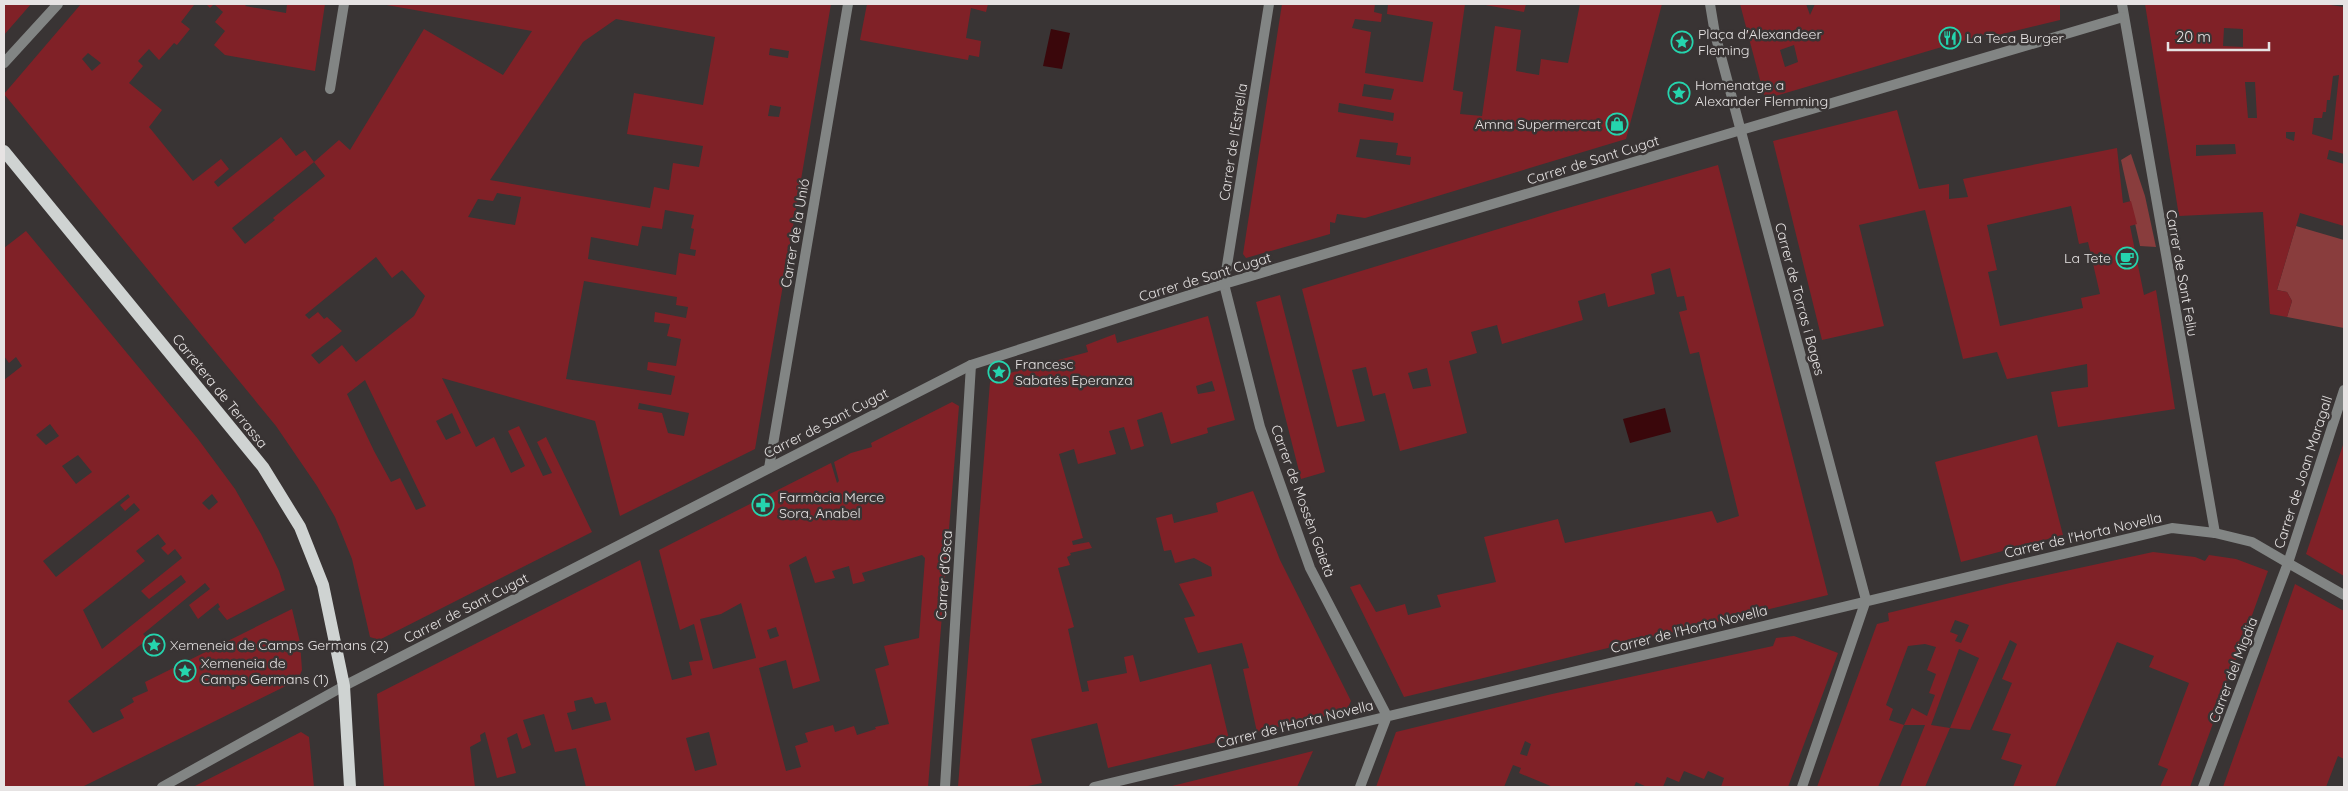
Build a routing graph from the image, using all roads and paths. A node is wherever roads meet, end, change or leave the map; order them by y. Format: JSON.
{"nodes":[{"id":1,"x":58,"y":4,"type":"edge"},
{"id":2,"x":344,"y":4,"type":"edge"},
{"id":3,"x":848,"y":4,"type":"edge"},
{"id":4,"x":1269,"y":4,"type":"edge"},
{"id":5,"x":1710,"y":4,"type":"edge"},
{"id":6,"x":2122,"y":4,"type":"edge"},
{"id":7,"x":2123,"y":17,"type":"junction"},
{"id":8,"x":4,"y":63,"type":"edge"},
{"id":9,"x":330,"y":89,"type":"dead end"},
{"id":10,"x":1741,"y":130,"type":"junction"},
{"id":11,"x":4,"y":151,"type":"edge"},
{"id":12,"x":1224,"y":284,"type":"junction"},
{"id":13,"x":971,"y":365,"type":"junction"},
{"id":14,"x":2344,"y":390,"type":"edge"},
{"id":15,"x":768,"y":468,"type":"junction"},
{"id":16,"x":2215,"y":533,"type":"junction"},
{"id":17,"x":2288,"y":563,"type":"junction"},
{"id":18,"x":2344,"y":595,"type":"edge"},
{"id":19,"x":1866,"y":600,"type":"junction"},
{"id":20,"x":344,"y":686,"type":"junction"},
{"id":21,"x":1387,"y":716,"type":"junction"},
{"id":22,"x":162,"y":787,"type":"edge"},
{"id":23,"x":350,"y":787,"type":"edge"},
{"id":24,"x":945,"y":787,"type":"edge"},
{"id":25,"x":1094,"y":787,"type":"edge"},
{"id":26,"x":1360,"y":787,"type":"edge"},
{"id":27,"x":1802,"y":787,"type":"edge"},
{"id":28,"x":2203,"y":787,"type":"edge"}],
"edges":[{"from":1,"to":8,"type":"street"},
{"from":2,"to":9,"type":"street"},
{"from":3,"to":15,"type":"street","name":"Carrer de la Unió"},
{"from":4,"to":12,"type":"street","name":"Carrer de l'Estrella"},
{"from":5,"to":10,"type":"street","name":"Carrer de Torras i Bages"},
{"from":6,"to":7,"type":"street","name":"Carrer de Sant Feliu"},
{"from":7,"to":10,"type":"street","name":"Carrer de Sant Cugat"},
{"from":7,"to":16,"type":"street","name":"Carrer de Sant Feliu"},
{"from":10,"to":12,"type":"street","name":"Carrer de Sant Cugat"},
{"from":10,"to":19,"type":"street","name":"Carrer de Torras i Bages"},
{"from":11,"to":20,"type":"main road","name":"Carretera de Terrassa"},
{"from":12,"to":13,"type":"street","name":"Carrer de Sant Cugat"},
{"from":12,"to":21,"type":"street","name":"Carrer de Mossèn Gaietà"},
{"from":13,"to":15,"type":"street","name":"Carrer de Sant Cugat"},
{"from":13,"to":24,"type":"street","name":"Carrer d'Osca"},
{"from":14,"to":17,"type":"street","name":"Carrer de Joan Maragall"},
{"from":15,"to":20,"type":"street","name":"Carrer de Sant Cugat"},
{"from":16,"to":17,"type":"street","name":"Carrer de l'Horta Novella"},
{"from":16,"to":19,"type":"street","name":"Carrer de l'Horta Novella"},
{"from":17,"to":18,"type":"street","name":"Carrer de l'Horta Novella"},
{"from":17,"to":28,"type":"street","name":"Carrer del Migdia"},
{"from":19,"to":21,"type":"street","name":"Carrer de l'Horta Novella"},
{"from":19,"to":27,"type":"street"},
{"from":20,"to":22,"type":"street","name":"Carrer de Sant Cugat"},
{"from":20,"to":23,"type":"main road","name":"Carretera de Terrassa"},
{"from":21,"to":25,"type":"street","name":"Carrer de l'Horta Novella"},
{"from":21,"to":26,"type":"street"}]}
